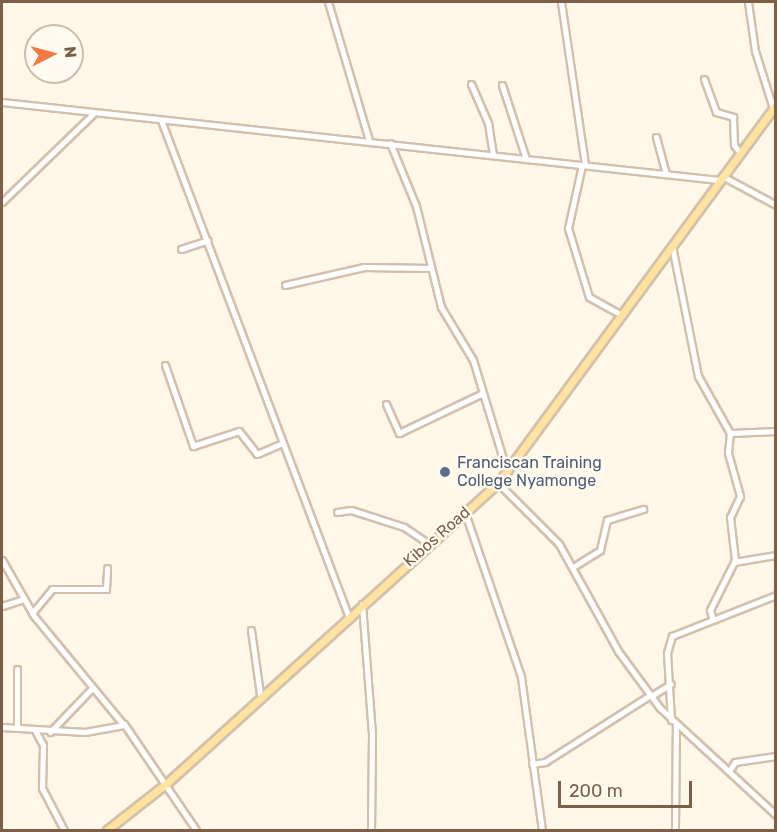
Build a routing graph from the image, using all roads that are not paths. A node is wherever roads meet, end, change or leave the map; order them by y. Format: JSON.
{"nodes":[{"id":1,"x":328,"y":2,"type":"edge"},
{"id":2,"x":561,"y":2,"type":"edge"},
{"id":3,"x":748,"y":2,"type":"edge"},
{"id":4,"x":704,"y":79,"type":"dead end"},
{"id":5,"x":471,"y":84,"type":"dead end"},
{"id":6,"x":502,"y":85,"type":"dead end"},
{"id":7,"x":2,"y":102,"type":"edge"},
{"id":8,"x":774,"y":107,"type":"edge"},
{"id":9,"x":94,"y":113,"type":"junction"},
{"id":10,"x":161,"y":120,"type":"junction"},
{"id":11,"x":656,"y":137,"type":"dead end"},
{"id":12,"x":369,"y":140,"type":"junction"},
{"id":13,"x":390,"y":143,"type":"junction"},
{"id":14,"x":740,"y":153,"type":"junction"},
{"id":15,"x":493,"y":155,"type":"junction"},
{"id":16,"x":526,"y":159,"type":"junction"},
{"id":17,"x":584,"y":165,"type":"junction"},
{"id":18,"x":666,"y":174,"type":"junction"},
{"id":19,"x":721,"y":178,"type":"junction"},
{"id":20,"x":2,"y":202,"type":"edge"},
{"id":21,"x":776,"y":205,"type":"edge"},
{"id":22,"x":208,"y":240,"type":"junction"},
{"id":23,"x":672,"y":246,"type":"junction"},
{"id":24,"x":181,"y":249,"type":"dead end"},
{"id":25,"x":431,"y":268,"type":"junction"},
{"id":26,"x":285,"y":285,"type":"dead end"},
{"id":27,"x":622,"y":315,"type":"junction"},
{"id":28,"x":165,"y":365,"type":"dead end"},
{"id":29,"x":483,"y":393,"type":"junction"},
{"id":30,"x":386,"y":404,"type":"dead end"},
{"id":31,"x":776,"y":431,"type":"edge"},
{"id":32,"x":730,"y":433,"type":"junction"},
{"id":33,"x":283,"y":443,"type":"junction"},
{"id":34,"x":507,"y":472,"type":"junction"},
{"id":35,"x":498,"y":483,"type":"junction"},
{"id":36,"x":643,"y":509,"type":"dead end"},
{"id":37,"x":338,"y":512,"type":"dead end"},
{"id":38,"x":465,"y":513,"type":"junction"},
{"id":39,"x":429,"y":544,"type":"junction"},
{"id":40,"x":776,"y":555,"type":"edge"},
{"id":41,"x":2,"y":560,"type":"edge"},
{"id":42,"x":734,"y":562,"type":"junction"},
{"id":43,"x":573,"y":567,"type":"junction"},
{"id":44,"x":106,"y":568,"type":"dead end"},
{"id":45,"x":776,"y":595,"type":"edge"},
{"id":46,"x":24,"y":599,"type":"junction"},
{"id":47,"x":362,"y":602,"type":"junction"},
{"id":48,"x":2,"y":606,"type":"edge"},
{"id":49,"x":32,"y":613,"type":"junction"},
{"id":50,"x":348,"y":615,"type":"junction"},
{"id":51,"x":713,"y":620,"type":"junction"},
{"id":52,"x":251,"y":630,"type":"dead end"},
{"id":53,"x":17,"y":669,"type":"dead end"},
{"id":54,"x":671,"y":684,"type":"junction"},
{"id":55,"x":92,"y":688,"type":"junction"},
{"id":56,"x":260,"y":694,"type":"junction"},
{"id":57,"x":650,"y":695,"type":"junction"},
{"id":58,"x":674,"y":722,"type":"junction"},
{"id":59,"x":124,"y":724,"type":"junction"},
{"id":60,"x":2,"y":727,"type":"edge"},
{"id":61,"x":17,"y":728,"type":"junction"},
{"id":62,"x":36,"y":732,"type":"junction"},
{"id":63,"x":50,"y":732,"type":"junction"},
{"id":64,"x":776,"y":756,"type":"edge"},
{"id":65,"x":532,"y":764,"type":"junction"},
{"id":66,"x":730,"y":768,"type":"junction"},
{"id":67,"x":167,"y":783,"type":"junction"},
{"id":68,"x":776,"y":815,"type":"edge"},
{"id":69,"x":64,"y":831,"type":"edge"},
{"id":70,"x":107,"y":831,"type":"edge"},
{"id":71,"x":196,"y":831,"type":"edge"},
{"id":72,"x":371,"y":831,"type":"edge"},
{"id":73,"x":542,"y":831,"type":"edge"},
{"id":74,"x":675,"y":831,"type":"edge"}],
"edges":[{"from":1,"to":12,"type":"street"},
{"from":2,"to":17,"type":"street"},
{"from":3,"to":8,"type":"street"},
{"from":4,"to":14,"type":"street"},
{"from":5,"to":15,"type":"street"},
{"from":6,"to":16,"type":"street"},
{"from":7,"to":9,"type":"street"},
{"from":8,"to":14,"type":"main road","name":"Kibos Road"},
{"from":9,"to":10,"type":"street"},
{"from":9,"to":20,"type":"street"},
{"from":10,"to":12,"type":"street"},
{"from":10,"to":22,"type":"street"},
{"from":11,"to":18,"type":"street"},
{"from":12,"to":13,"type":"street"},
{"from":13,"to":15,"type":"street"},
{"from":13,"to":25,"type":"street"},
{"from":14,"to":19,"type":"main road","name":"Kibos Road"},
{"from":15,"to":16,"type":"street"},
{"from":16,"to":17,"type":"street"},
{"from":17,"to":18,"type":"street"},
{"from":17,"to":27,"type":"street"},
{"from":18,"to":19,"type":"street"},
{"from":19,"to":21,"type":"street"},
{"from":19,"to":23,"type":"main road","name":"Kibos Road"},
{"from":22,"to":24,"type":"street"},
{"from":22,"to":33,"type":"street"},
{"from":23,"to":27,"type":"main road","name":"Kibos Road"},
{"from":23,"to":32,"type":"street"},
{"from":25,"to":26,"type":"street"},
{"from":25,"to":29,"type":"street"},
{"from":27,"to":34,"type":"main road","name":"Kibos Road"},
{"from":28,"to":33,"type":"street"},
{"from":29,"to":30,"type":"street"},
{"from":29,"to":34,"type":"street"},
{"from":31,"to":32,"type":"street"},
{"from":32,"to":42,"type":"street"},
{"from":33,"to":50,"type":"street"},
{"from":34,"to":35,"type":"main road","name":"Kibos Road"},
{"from":35,"to":38,"type":"main road","name":"Kibos Road"},
{"from":35,"to":43,"type":"street"},
{"from":36,"to":43,"type":"street"},
{"from":37,"to":39,"type":"street"},
{"from":38,"to":39,"type":"main road","name":"Kibos Road"},
{"from":38,"to":65,"type":"street"},
{"from":39,"to":47,"type":"main road","name":"Kibos Road"},
{"from":40,"to":42,"type":"street"},
{"from":41,"to":46,"type":"street"},
{"from":42,"to":51,"type":"street"},
{"from":43,"to":57,"type":"street"},
{"from":44,"to":49,"type":"street"},
{"from":45,"to":51,"type":"street"},
{"from":46,"to":48,"type":"street"},
{"from":46,"to":49,"type":"street"},
{"from":47,"to":50,"type":"main road","name":"Kibos Road"},
{"from":47,"to":72,"type":"street"},
{"from":49,"to":55,"type":"street"},
{"from":50,"to":56,"type":"main road","name":"Kibos Road"},
{"from":51,"to":54,"type":"street"},
{"from":52,"to":56,"type":"street"},
{"from":53,"to":61,"type":"street"},
{"from":54,"to":57,"type":"street"},
{"from":54,"to":58,"type":"street"},
{"from":55,"to":59,"type":"street"},
{"from":55,"to":63,"type":"street"},
{"from":56,"to":67,"type":"main road","name":"Kibos Road"},
{"from":57,"to":58,"type":"street"},
{"from":57,"to":65,"type":"street"},
{"from":58,"to":66,"type":"street"},
{"from":58,"to":74,"type":"street"},
{"from":59,"to":63,"type":"street"},
{"from":59,"to":67,"type":"street"},
{"from":60,"to":61,"type":"street"},
{"from":61,"to":62,"type":"street"},
{"from":62,"to":63,"type":"street"},
{"from":62,"to":69,"type":"street"},
{"from":64,"to":66,"type":"street"},
{"from":65,"to":73,"type":"street"},
{"from":66,"to":68,"type":"street"},
{"from":67,"to":70,"type":"main road","name":"Kibos Road"},
{"from":67,"to":71,"type":"street"}]}
